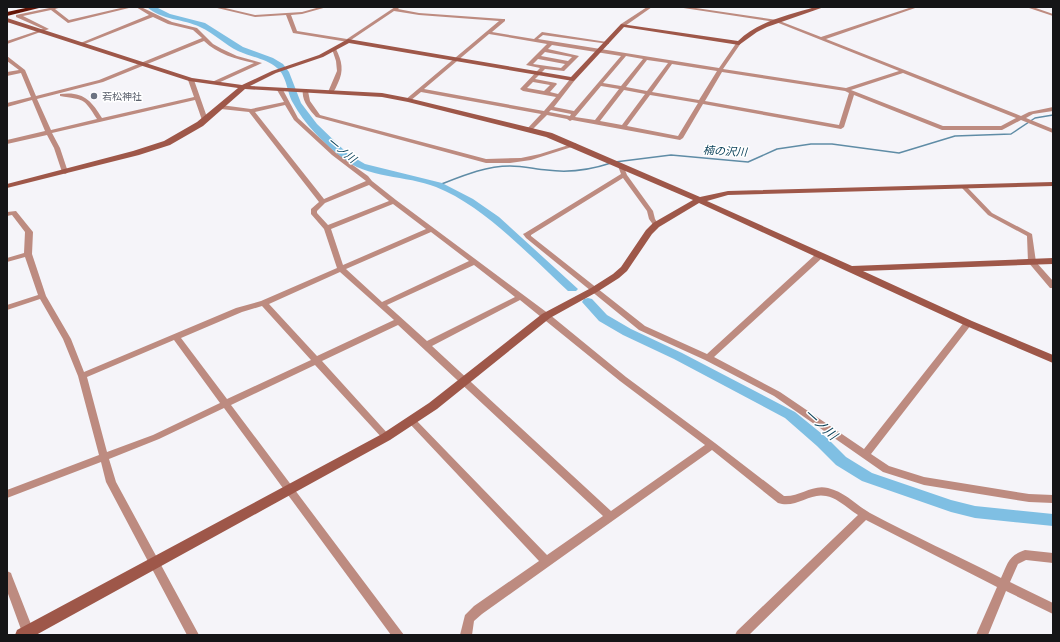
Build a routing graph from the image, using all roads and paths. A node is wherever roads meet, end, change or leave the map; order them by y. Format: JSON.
{"nodes":[{"id":1,"x":16,"y":7,"type":"edge"},
{"id":2,"x":40,"y":7,"type":"edge"},
{"id":3,"x":46,"y":7,"type":"edge"},
{"id":4,"x":60,"y":7,"type":"edge"},
{"id":5,"x":131,"y":7,"type":"edge"},
{"id":6,"x":138,"y":7,"type":"edge"},
{"id":7,"x":215,"y":7,"type":"edge"},
{"id":8,"x":324,"y":7,"type":"edge"},
{"id":9,"x":650,"y":7,"type":"edge"},
{"id":10,"x":679,"y":7,"type":"edge"},
{"id":11,"x":821,"y":7,"type":"edge"},
{"id":12,"x":916,"y":7,"type":"edge"},
{"id":13,"x":1028,"y":7,"type":"edge"},
{"id":14,"x":396,"y":8,"type":"edge"},
{"id":15,"x":7,"y":9,"type":"edge"},
{"id":16,"x":52,"y":9,"type":"junction"},
{"id":17,"x":1053,"y":9,"type":"edge"},
{"id":18,"x":25,"y":10,"type":"junction"},
{"id":19,"x":1045,"y":12,"type":"junction"},
{"id":20,"x":7,"y":14,"type":"edge"},
{"id":21,"x":288,"y":14,"type":"junction"},
{"id":22,"x":153,"y":15,"type":"junction"},
{"id":23,"x":1053,"y":15,"type":"edge"},
{"id":24,"x":8,"y":21,"type":"edge"},
{"id":25,"x":777,"y":22,"type":"junction"},
{"id":26,"x":623,"y":25,"type":"junction"},
{"id":27,"x":42,"y":31,"type":"junction"},
{"id":28,"x":489,"y":33,"type":"junction"},
{"id":29,"x":204,"y":39,"type":"junction"},
{"id":30,"x":820,"y":39,"type":"junction"},
{"id":31,"x":348,"y":40,"type":"junction"},
{"id":32,"x":535,"y":40,"type":"junction"},
{"id":33,"x":7,"y":43,"type":"edge"},
{"id":34,"x":551,"y":43,"type":"junction"},
{"id":35,"x":606,"y":43,"type":"junction"},
{"id":36,"x":739,"y":43,"type":"junction"},
{"id":37,"x":80,"y":44,"type":"junction"},
{"id":38,"x":334,"y":49,"type":"junction"},
{"id":39,"x":544,"y":50,"type":"junction"},
{"id":40,"x":600,"y":51,"type":"junction"},
{"id":41,"x":624,"y":55,"type":"junction"},
{"id":42,"x":537,"y":57,"type":"junction"},
{"id":43,"x":7,"y":58,"type":"edge"},
{"id":44,"x":646,"y":58,"type":"junction"},
{"id":45,"x":456,"y":60,"type":"junction"},
{"id":46,"x":671,"y":62,"type":"junction"},
{"id":47,"x":569,"y":63,"type":"junction"},
{"id":48,"x":142,"y":64,"type":"junction"},
{"id":49,"x":542,"y":68,"type":"junction"},
{"id":50,"x":720,"y":70,"type":"junction"},
{"id":51,"x":23,"y":71,"type":"junction"},
{"id":52,"x":902,"y":72,"type":"junction"},
{"id":53,"x":7,"y":74,"type":"edge"},
{"id":54,"x":537,"y":74,"type":"junction"},
{"id":55,"x":573,"y":79,"type":"junction"},
{"id":56,"x":191,"y":80,"type":"junction"},
{"id":57,"x":531,"y":80,"type":"junction"},
{"id":58,"x":214,"y":82,"type":"junction"},
{"id":59,"x":599,"y":84,"type":"junction"},
{"id":60,"x":244,"y":86,"type":"junction"},
{"id":61,"x":624,"y":88,"type":"junction"},
{"id":62,"x":281,"y":90,"type":"junction"},
{"id":63,"x":421,"y":90,"type":"junction"},
{"id":64,"x":302,"y":91,"type":"junction"},
{"id":65,"x":849,"y":91,"type":"junction"},
{"id":66,"x":331,"y":92,"type":"junction"},
{"id":67,"x":546,"y":93,"type":"junction"},
{"id":68,"x":649,"y":93,"type":"junction"},
{"id":69,"x":55,"y":94,"type":"junction"},
{"id":70,"x":560,"y":96,"type":"junction"},
{"id":71,"x":197,"y":98,"type":"junction"},
{"id":72,"x":35,"y":99,"type":"junction"},
{"id":73,"x":408,"y":100,"type":"junction"},
{"id":74,"x":286,"y":102,"type":"junction"},
{"id":75,"x":702,"y":102,"type":"junction"},
{"id":76,"x":7,"y":105,"type":"edge"},
{"id":77,"x":221,"y":107,"type":"junction"},
{"id":78,"x":550,"y":108,"type":"junction"},
{"id":79,"x":1053,"y":109,"type":"edge"},
{"id":80,"x":252,"y":111,"type":"junction"},
{"id":81,"x":575,"y":112,"type":"junction"},
{"id":82,"x":544,"y":114,"type":"junction"},
{"id":83,"x":570,"y":119,"type":"junction"},
{"id":84,"x":1023,"y":119,"type":"junction"},
{"id":85,"x":100,"y":120,"type":"junction"},
{"id":86,"x":205,"y":120,"type":"junction"},
{"id":87,"x":596,"y":123,"type":"junction"},
{"id":88,"x":623,"y":128,"type":"junction"},
{"id":89,"x":529,"y":130,"type":"junction"},
{"id":90,"x":1053,"y":131,"type":"edge"},
{"id":91,"x":49,"y":133,"type":"junction"},
{"id":92,"x":7,"y":142,"type":"edge"},
{"id":93,"x":575,"y":145,"type":"junction"},
{"id":94,"x":620,"y":165,"type":"junction"},
{"id":95,"x":65,"y":172,"type":"junction"},
{"id":96,"x":624,"y":175,"type":"junction"},
{"id":97,"x":370,"y":182,"type":"junction"},
{"id":98,"x":1053,"y":184,"type":"edge"},
{"id":99,"x":7,"y":186,"type":"edge"},
{"id":100,"x":964,"y":187,"type":"junction"},
{"id":101,"x":698,"y":200,"type":"junction"},
{"id":102,"x":394,"y":201,"type":"junction"},
{"id":103,"x":323,"y":202,"type":"junction"},
{"id":104,"x":7,"y":214,"type":"edge"},
{"id":105,"x":656,"y":225,"type":"junction"},
{"id":106,"x":327,"y":228,"type":"junction"},
{"id":107,"x":432,"y":229,"type":"junction"},
{"id":108,"x":28,"y":254,"type":"junction"},
{"id":109,"x":819,"y":256,"type":"junction"},
{"id":110,"x":7,"y":260,"type":"edge"},
{"id":111,"x":1053,"y":260,"type":"edge"},
{"id":112,"x":474,"y":262,"type":"junction"},
{"id":113,"x":1032,"y":262,"type":"junction"},
{"id":114,"x":342,"y":269,"type":"junction"},
{"id":115,"x":849,"y":269,"type":"junction"},
{"id":116,"x":1053,"y":286,"type":"edge"},
{"id":117,"x":594,"y":290,"type":"junction"},
{"id":118,"x":42,"y":296,"type":"junction"},
{"id":119,"x":521,"y":297,"type":"junction"},
{"id":120,"x":264,"y":304,"type":"junction"},
{"id":121,"x":381,"y":305,"type":"junction"},
{"id":122,"x":7,"y":308,"type":"edge"},
{"id":123,"x":546,"y":316,"type":"junction"},
{"id":124,"x":399,"y":321,"type":"junction"},
{"id":125,"x":968,"y":323,"type":"junction"},
{"id":126,"x":175,"y":336,"type":"junction"},
{"id":127,"x":426,"y":345,"type":"junction"},
{"id":128,"x":1052,"y":356,"type":"edge"},
{"id":129,"x":708,"y":358,"type":"junction"},
{"id":130,"x":317,"y":361,"type":"junction"},
{"id":131,"x":82,"y":376,"type":"junction"},
{"id":132,"x":465,"y":382,"type":"junction"},
{"id":133,"x":225,"y":404,"type":"junction"},
{"id":134,"x":412,"y":421,"type":"junction"},
{"id":135,"x":386,"y":437,"type":"junction"},
{"id":136,"x":712,"y":445,"type":"junction"},
{"id":137,"x":865,"y":455,"type":"junction"},
{"id":138,"x":104,"y":457,"type":"junction"},
{"id":139,"x":289,"y":490,"type":"junction"},
{"id":140,"x":7,"y":494,"type":"edge"},
{"id":141,"x":1053,"y":500,"type":"edge"},
{"id":142,"x":865,"y":515,"type":"junction"},
{"id":143,"x":610,"y":516,"type":"junction"},
{"id":144,"x":1053,"y":558,"type":"edge"},
{"id":145,"x":546,"y":561,"type":"junction"},
{"id":146,"x":155,"y":564,"type":"junction"},
{"id":147,"x":7,"y":576,"type":"edge"},
{"id":148,"x":1003,"y":585,"type":"junction"},
{"id":149,"x":9,"y":589,"type":"edge"},
{"id":150,"x":1053,"y":609,"type":"edge"},
{"id":151,"x":25,"y":633,"type":"edge"},
{"id":152,"x":193,"y":635,"type":"edge"},
{"id":153,"x":398,"y":635,"type":"edge"},
{"id":154,"x":466,"y":635,"type":"edge"},
{"id":155,"x":741,"y":635,"type":"edge"},
{"id":156,"x":982,"y":635,"type":"edge"}],
"edges":[{"from":1,"to":15,"type":"highway"},
{"from":2,"to":18,"type":"highway"},
{"from":3,"to":18,"type":"street"},
{"from":4,"to":16,"type":"street"},
{"from":5,"to":16,"type":"street"},
{"from":6,"to":22,"type":"street"},
{"from":7,"to":21,"type":"street"},
{"from":8,"to":21,"type":"street"},
{"from":9,"to":26,"type":"street"},
{"from":10,"to":25,"type":"street"},
{"from":11,"to":25,"type":"street"},
{"from":12,"to":30,"type":"street"},
{"from":13,"to":19,"type":"street"},
{"from":14,"to":28,"type":"street"},
{"from":14,"to":31,"type":"street"},
{"from":16,"to":27,"type":"street"},
{"from":17,"to":19,"type":"street"},
{"from":18,"to":20,"type":"highway"},
{"from":19,"to":23,"type":"street"},
{"from":21,"to":31,"type":"street"},
{"from":22,"to":29,"type":"street"},
{"from":22,"to":37,"type":"street"},
{"from":24,"to":27,"type":"street"},
{"from":25,"to":30,"type":"street"},
{"from":25,"to":36,"type":"street"},
{"from":26,"to":35,"type":"street"},
{"from":26,"to":36,"type":"street"},
{"from":27,"to":33,"type":"street"},
{"from":27,"to":37,"type":"street"},
{"from":28,"to":32,"type":"street"},
{"from":28,"to":45,"type":"street"},
{"from":29,"to":48,"type":"street"},
{"from":29,"to":58,"type":"street"},
{"from":30,"to":52,"type":"street"},
{"from":31,"to":38,"type":"street"},
{"from":31,"to":45,"type":"street"},
{"from":32,"to":34,"type":"street"},
{"from":32,"to":35,"type":"street"},
{"from":34,"to":39,"type":"street"},
{"from":34,"to":40,"type":"street"},
{"from":35,"to":40,"type":"street"},
{"from":36,"to":50,"type":"street"},
{"from":37,"to":48,"type":"street"},
{"from":38,"to":60,"type":"street"},
{"from":38,"to":66,"type":"street"},
{"from":39,"to":42,"type":"street"},
{"from":39,"to":47,"type":"street"},
{"from":40,"to":41,"type":"street"},
{"from":40,"to":55,"type":"street"},
{"from":41,"to":44,"type":"street"},
{"from":41,"to":59,"type":"street"},
{"from":42,"to":47,"type":"street"},
{"from":42,"to":49,"type":"street"},
{"from":43,"to":51,"type":"street"},
{"from":44,"to":46,"type":"street"},
{"from":44,"to":61,"type":"street"},
{"from":45,"to":54,"type":"street"},
{"from":45,"to":63,"type":"street"},
{"from":46,"to":50,"type":"street"},
{"from":46,"to":68,"type":"street"},
{"from":47,"to":49,"type":"street"},
{"from":48,"to":56,"type":"street"},
{"from":48,"to":69,"type":"street"},
{"from":49,"to":54,"type":"street"},
{"from":50,"to":65,"type":"street"},
{"from":50,"to":75,"type":"street"},
{"from":51,"to":53,"type":"street"},
{"from":51,"to":72,"type":"street"},
{"from":52,"to":65,"type":"street"},
{"from":52,"to":84,"type":"street"},
{"from":54,"to":55,"type":"street"},
{"from":54,"to":57,"type":"street"},
{"from":55,"to":70,"type":"street"},
{"from":56,"to":58,"type":"street"},
{"from":56,"to":71,"type":"street"},
{"from":57,"to":67,"type":"street"},
{"from":57,"to":67,"type":"street"},
{"from":58,"to":60,"type":"street"},
{"from":59,"to":61,"type":"street"},
{"from":59,"to":81,"type":"street"},
{"from":60,"to":62,"type":"street"},
{"from":60,"to":77,"type":"street"},
{"from":61,"to":68,"type":"street"},
{"from":61,"to":87,"type":"street"},
{"from":62,"to":64,"type":"street"},
{"from":62,"to":74,"type":"street"},
{"from":63,"to":73,"type":"street"},
{"from":63,"to":82,"type":"street"},
{"from":64,"to":66,"type":"street"},
{"from":64,"to":93,"type":"street"},
{"from":65,"to":75,"type":"street"},
{"from":65,"to":84,"type":"street"},
{"from":66,"to":73,"type":"street"},
{"from":67,"to":70,"type":"street"},
{"from":68,"to":75,"type":"street"},
{"from":68,"to":88,"type":"street"},
{"from":69,"to":72,"type":"street"},
{"from":69,"to":85,"type":"street"},
{"from":70,"to":78,"type":"street"},
{"from":71,"to":85,"type":"street"},
{"from":71,"to":86,"type":"street"},
{"from":72,"to":76,"type":"street"},
{"from":72,"to":91,"type":"street"},
{"from":73,"to":89,"type":"street"},
{"from":74,"to":80,"type":"street"},
{"from":74,"to":97,"type":"street"},
{"from":75,"to":88,"type":"street"},
{"from":77,"to":80,"type":"street"},
{"from":77,"to":86,"type":"street"},
{"from":78,"to":81,"type":"street"},
{"from":78,"to":82,"type":"street"},
{"from":79,"to":84,"type":"street"},
{"from":80,"to":103,"type":"street"},
{"from":81,"to":83,"type":"street"},
{"from":82,"to":83,"type":"street"},
{"from":82,"to":89,"type":"street"},
{"from":83,"to":87,"type":"street"},
{"from":84,"to":90,"type":"street"},
{"from":85,"to":91,"type":"street"},
{"from":86,"to":95,"type":"street"},
{"from":87,"to":88,"type":"street"},
{"from":89,"to":93,"type":"street"},
{"from":91,"to":92,"type":"street"},
{"from":91,"to":95,"type":"street"},
{"from":93,"to":94,"type":"street"},
{"from":94,"to":96,"type":"street"},
{"from":94,"to":101,"type":"street"},
{"from":95,"to":99,"type":"street"},
{"from":96,"to":105,"type":"street"},
{"from":96,"to":117,"type":"street"},
{"from":97,"to":102,"type":"street"},
{"from":97,"to":103,"type":"street"},
{"from":98,"to":100,"type":"street"},
{"from":100,"to":101,"type":"street"},
{"from":100,"to":113,"type":"street"},
{"from":101,"to":105,"type":"street"},
{"from":101,"to":109,"type":"street"},
{"from":102,"to":106,"type":"street"},
{"from":102,"to":107,"type":"street"},
{"from":103,"to":106,"type":"street"},
{"from":104,"to":108,"type":"street"},
{"from":105,"to":117,"type":"street"},
{"from":106,"to":114,"type":"street"},
{"from":107,"to":112,"type":"street"},
{"from":107,"to":114,"type":"street"},
{"from":108,"to":110,"type":"street"},
{"from":108,"to":118,"type":"street"},
{"from":109,"to":115,"type":"street"},
{"from":109,"to":129,"type":"street"},
{"from":111,"to":113,"type":"street"},
{"from":112,"to":119,"type":"street"},
{"from":112,"to":121,"type":"street"},
{"from":113,"to":115,"type":"street"},
{"from":113,"to":116,"type":"street"},
{"from":114,"to":120,"type":"street"},
{"from":114,"to":121,"type":"street"},
{"from":115,"to":125,"type":"street"},
{"from":117,"to":123,"type":"street"},
{"from":117,"to":129,"type":"street"},
{"from":118,"to":122,"type":"street"},
{"from":118,"to":131,"type":"street"},
{"from":119,"to":123,"type":"street"},
{"from":119,"to":127,"type":"street"},
{"from":120,"to":126,"type":"street"},
{"from":120,"to":130,"type":"street"},
{"from":121,"to":124,"type":"street"},
{"from":123,"to":132,"type":"street"},
{"from":123,"to":136,"type":"street"},
{"from":124,"to":127,"type":"street"},
{"from":124,"to":130,"type":"street"},
{"from":125,"to":128,"type":"street"},
{"from":125,"to":137,"type":"street"},
{"from":126,"to":131,"type":"street"},
{"from":126,"to":133,"type":"street"},
{"from":127,"to":132,"type":"street"},
{"from":129,"to":137,"type":"street"},
{"from":130,"to":133,"type":"street"},
{"from":130,"to":135,"type":"street"},
{"from":131,"to":138,"type":"street"},
{"from":132,"to":134,"type":"street"},
{"from":132,"to":143,"type":"street"},
{"from":133,"to":138,"type":"street"},
{"from":133,"to":139,"type":"street"},
{"from":134,"to":135,"type":"street"},
{"from":134,"to":145,"type":"street"},
{"from":135,"to":139,"type":"street"},
{"from":136,"to":142,"type":"street"},
{"from":136,"to":143,"type":"street"},
{"from":137,"to":141,"type":"street"},
{"from":138,"to":140,"type":"street"},
{"from":138,"to":146,"type":"street"},
{"from":139,"to":146,"type":"street"},
{"from":139,"to":153,"type":"street"},
{"from":142,"to":148,"type":"street"},
{"from":142,"to":155,"type":"street"},
{"from":143,"to":145,"type":"street"},
{"from":144,"to":148,"type":"street"},
{"from":145,"to":154,"type":"street"},
{"from":146,"to":151,"type":"street"},
{"from":146,"to":152,"type":"street"},
{"from":147,"to":149,"type":"street"},
{"from":148,"to":150,"type":"street"},
{"from":148,"to":156,"type":"street"},
{"from":149,"to":151,"type":"street"}]}
